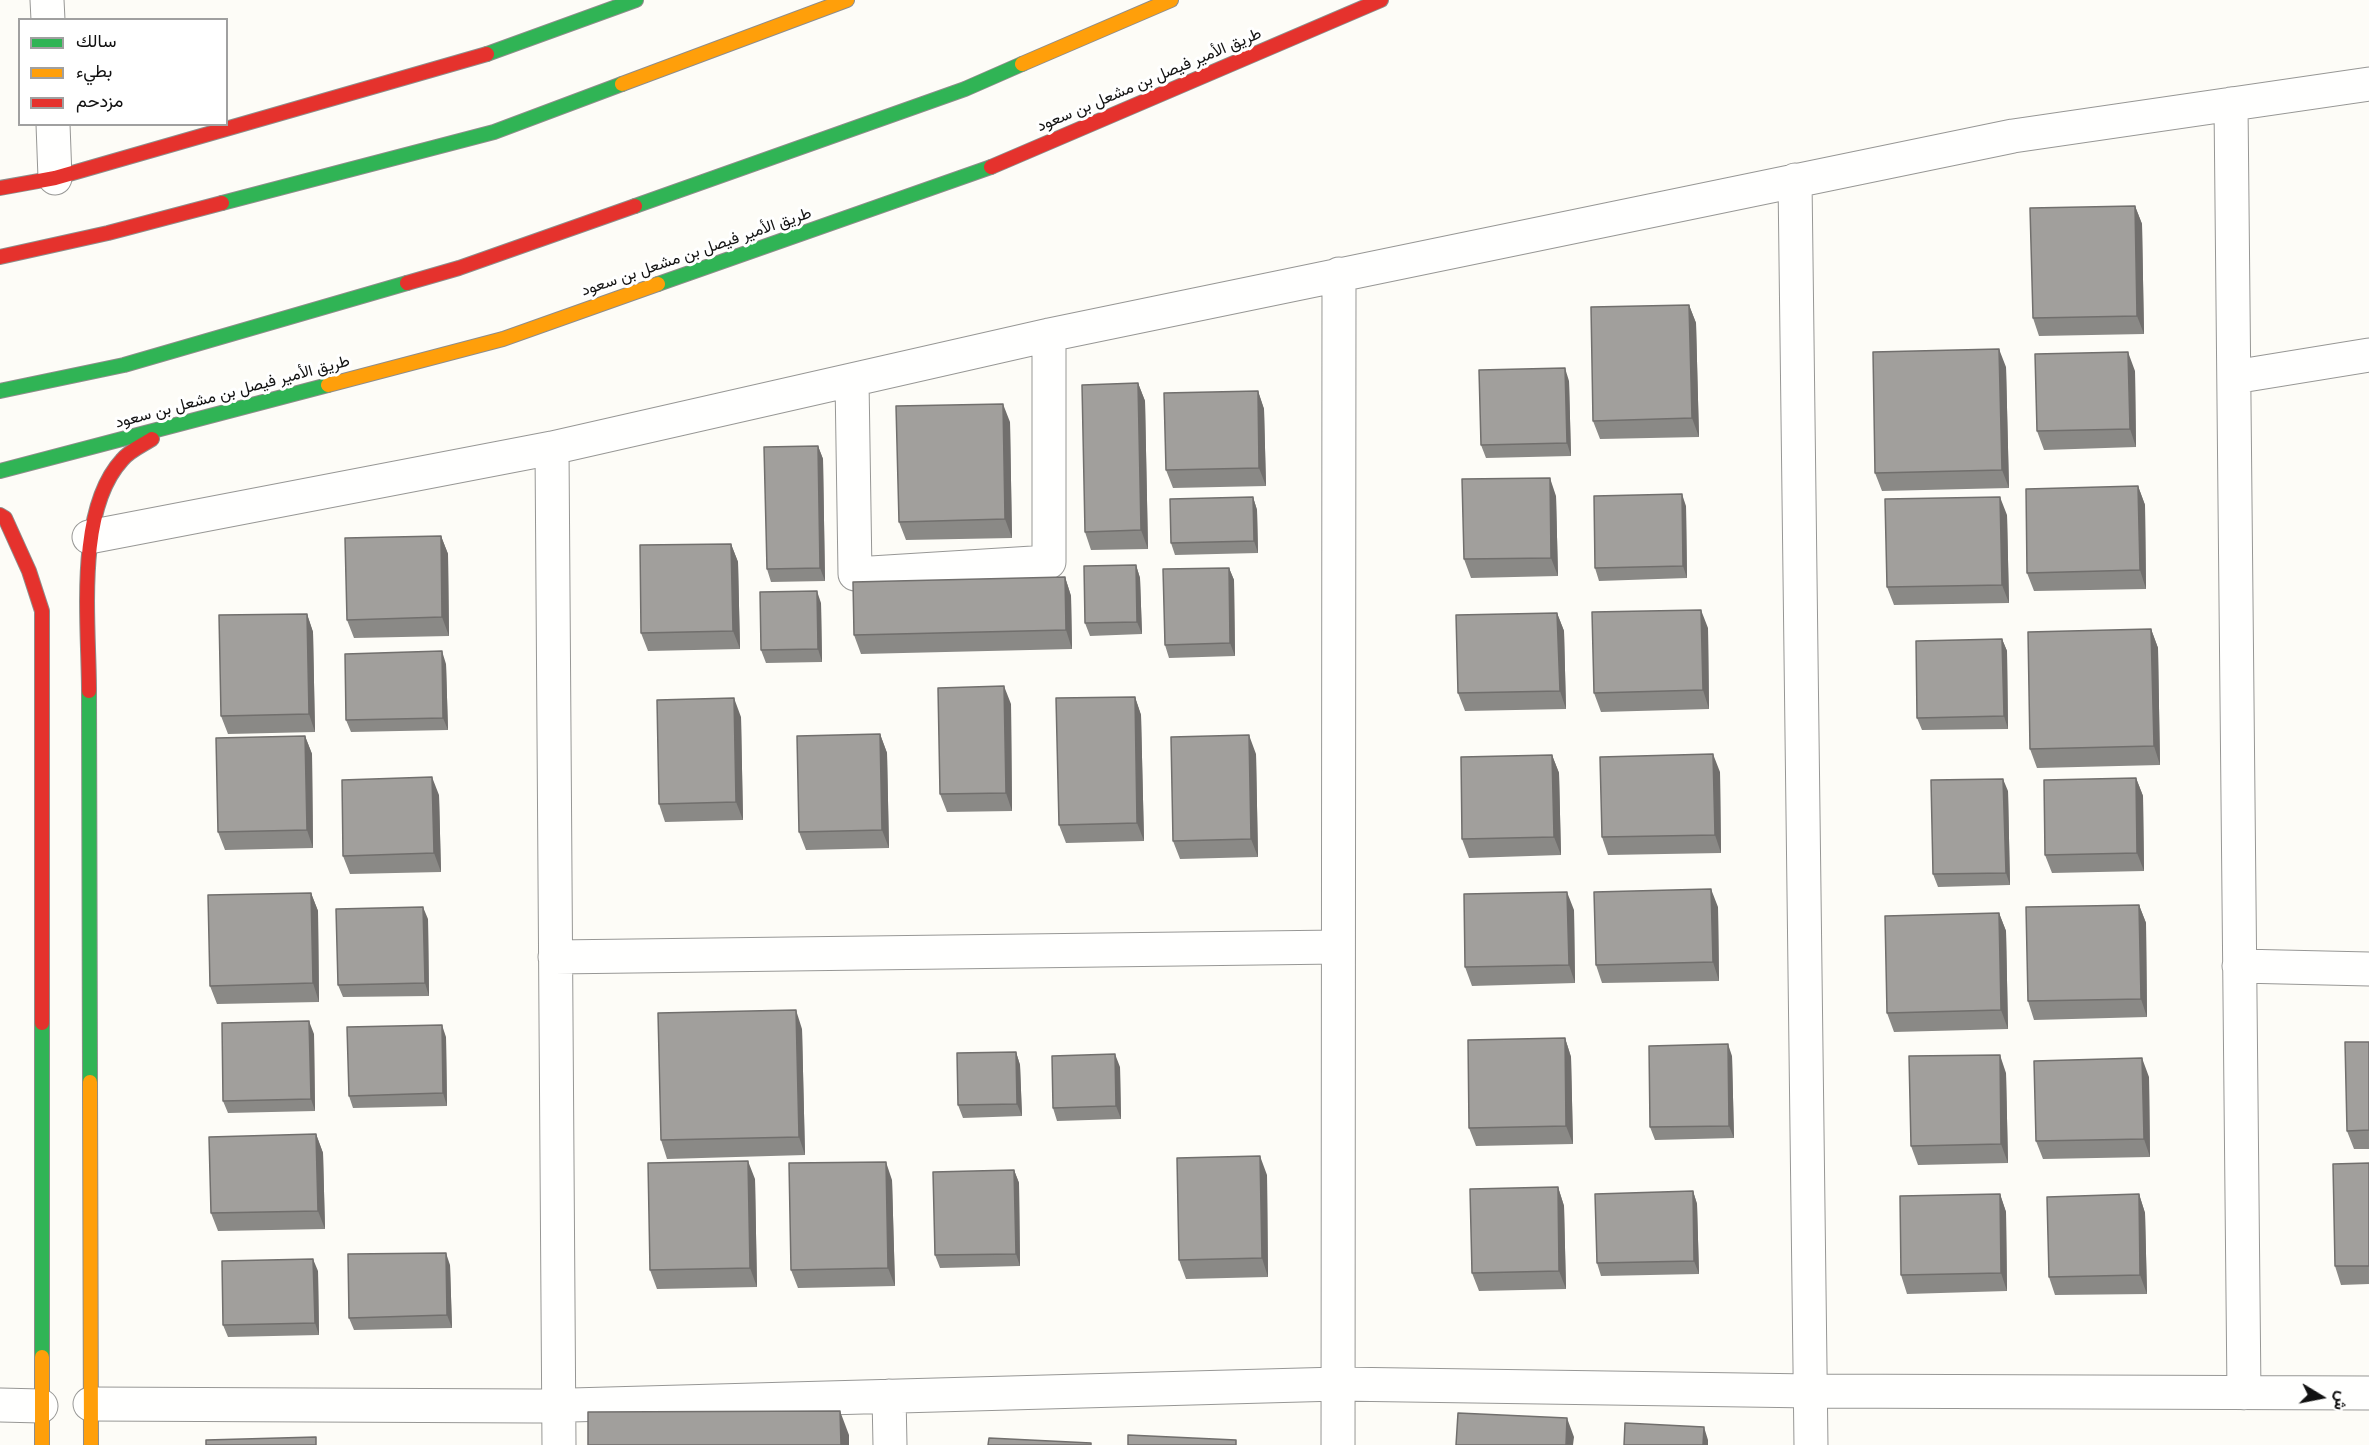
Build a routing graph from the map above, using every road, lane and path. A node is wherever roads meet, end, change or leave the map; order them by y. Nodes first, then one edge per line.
1 (47, 0) edge
2 (636, 0) edge
3 (847, 0) edge
4 (1171, 0) edge
5 (1381, 0) edge
6 (48, 18) edge
7 (2369, 84) edge
8 (2230, 104) junction
9 (53, 126) edge
10 (55, 178) junction
11 (1795, 180) junction
12 (0, 188) edge
13 (0, 256) edge
14 (1339, 274) junction
15 (1049, 335) junction
16 (2369, 355) edge
17 (2234, 377) junction
18 (852, 380) junction
19 (0, 391) edge
20 (170, 428) junction
21 (552, 448) junction
22 (0, 471) edge
23 (0, 515) edge
24 (89, 537) junction
25 (1338, 947) junction
26 (555, 957) junction
27 (2240, 966) junction
28 (2369, 969) edge
29 (1338, 1384) junction
30 (1812, 1391) junction
31 (2244, 1393) junction
32 (2369, 1393) edge
33 (889, 1396) junction
34 (90, 1404) junction
35 (0, 1405) edge
36 (41, 1406) junction
37 (558, 1406) junction
38 (42, 1445) edge
39 (91, 1445) edge
40 (559, 1445) edge
41 (890, 1445) edge
42 (1338, 1445) edge
43 (1811, 1445) edge

1 - 6 street
2 - 10 main road
3 - 13 main road
4 - 19 main road
5 - 20 main road, طريق الأمير فيصل بن مشعل بن سعود
7 - 8 street
8 - 11 street
8 - 17 street
9 - 10 street
10 - 12 main road
11 - 14 street
11 - 30 street
14 - 15 street
14 - 25 street
15 - 18 street
15 - 18 street
16 - 17 street
17 - 27 street
18 - 21 street
20 - 22 main road, طريق الأمير فيصل بن مشعل بن سعود
20 - 24 main road
21 - 24 street
21 - 26 street
23 - 36 main road
24 - 34 main road
25 - 26 street
25 - 29 street
26 - 37 street
27 - 28 street
27 - 31 street
29 - 30 street
29 - 33 street
29 - 42 street
30 - 31 street
30 - 43 street
31 - 32 street
33 - 37 street
33 - 41 street
34 - 37 street
34 - 39 main road
35 - 36 street
36 - 38 main road
37 - 40 street

